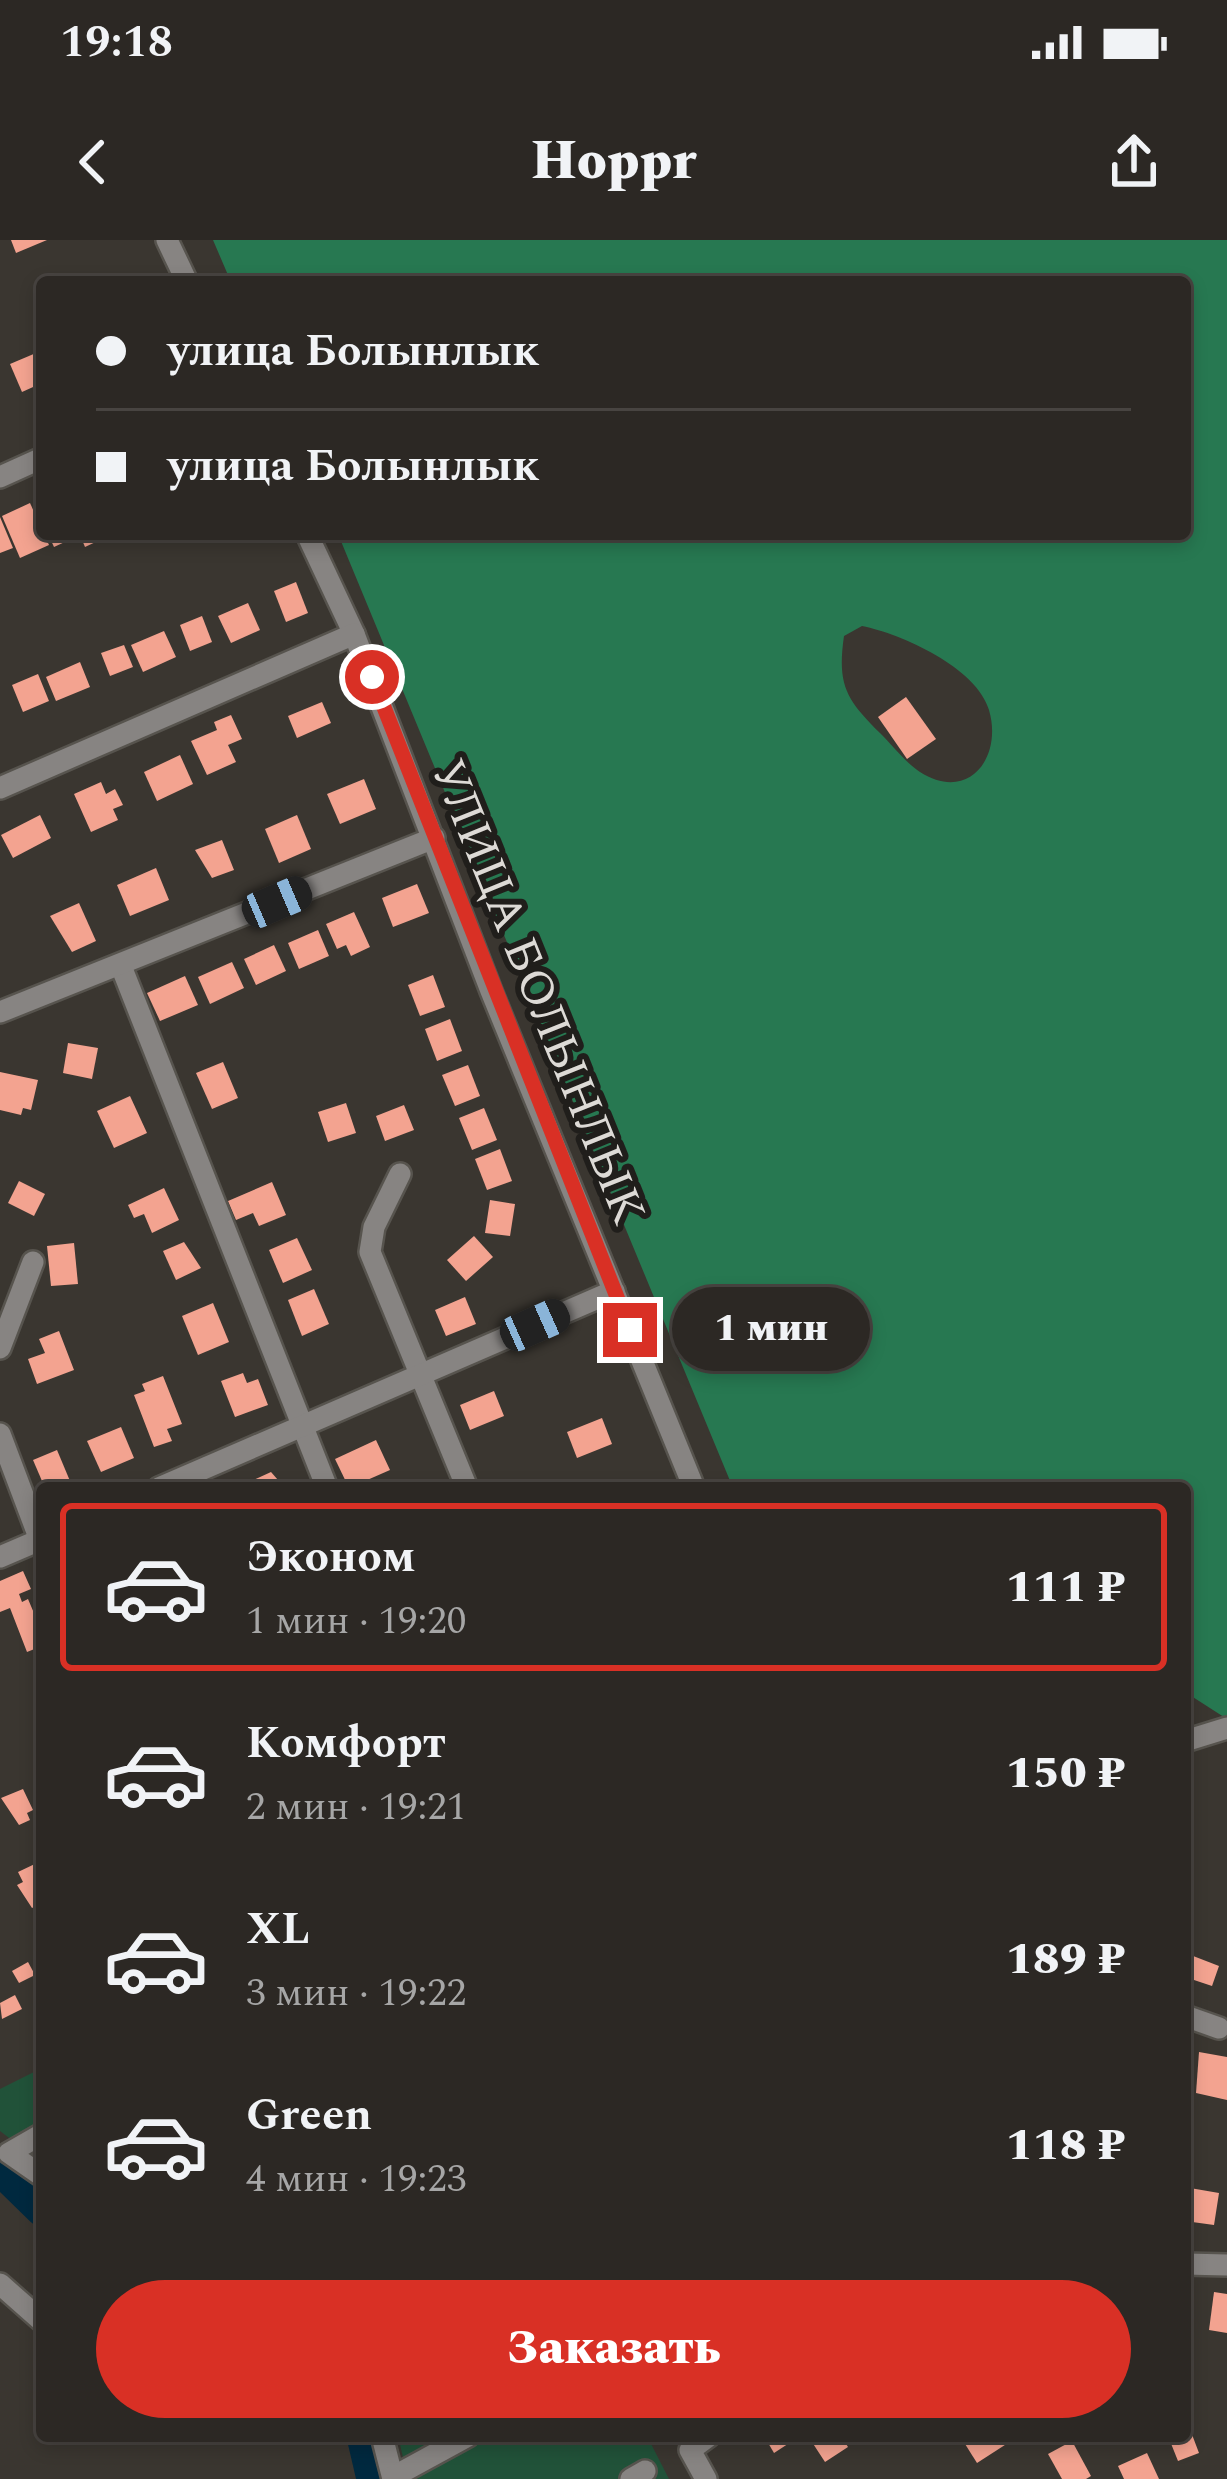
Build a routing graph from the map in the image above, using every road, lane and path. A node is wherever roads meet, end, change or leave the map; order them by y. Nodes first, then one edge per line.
1 (166, 240) edge
2 (184, 276) edge
3 (36, 461) edge
4 (0, 477) edge
5 (310, 540) edge
6 (354, 634) junction
7 (0, 788) edge
8 (434, 838) junction
9 (121, 966) junction
10 (0, 1012) edge
11 (400, 1174) dead end
12 (33, 1262) dead end
13 (614, 1291) junction
14 (0, 1348) edge
15 (417, 1376) junction
16 (302, 1426) junction
17 (0, 1435) edge
18 (173, 1482) edge
19 (325, 1482) edge
20 (464, 1482) edge
21 (692, 1482) edge
22 (36, 1526) edge
23 (36, 1541) edge
24 (0, 1557) edge
25 (1191, 2018) edge
26 (1220, 2028) dead end
27 (36, 2137) edge
28 (36, 2172) edge
29 (1191, 2264) edge
30 (1227, 2265) edge
31 (0, 2284) edge
32 (36, 2316) edge
33 (384, 2442) edge
34 (457, 2442) edge
35 (695, 2442) edge
36 (393, 2478) edge
37 (706, 2479) edge

1 - 2 street
3 - 4 street
5 - 6 street, УЛИЦА БОЛЫНЛЫК
6 - 7 street
6 - 8 street, УЛИЦА БОЛЫНЛЫК
8 - 9 street
8 - 13 street, УЛИЦА БОЛЫНЛЫК
9 - 10 street
9 - 16 street
11 - 15 street
12 - 14 street
13 - 15 street, УЛИЦА БОЛЫНЛЫК
13 - 21 street, УЛИЦА БОЛЫНЛЫК
15 - 16 street, УЛИЦА БОЛЫНЛЫК
15 - 20 street
16 - 18 street, УЛИЦА БОЛЫНЛЫК
16 - 19 street
17 - 22 street
23 - 24 street
25 - 26 street
27 - 28 street
29 - 30 street
31 - 32 street
33 - 36 street
34 - 36 street
35 - 37 street

